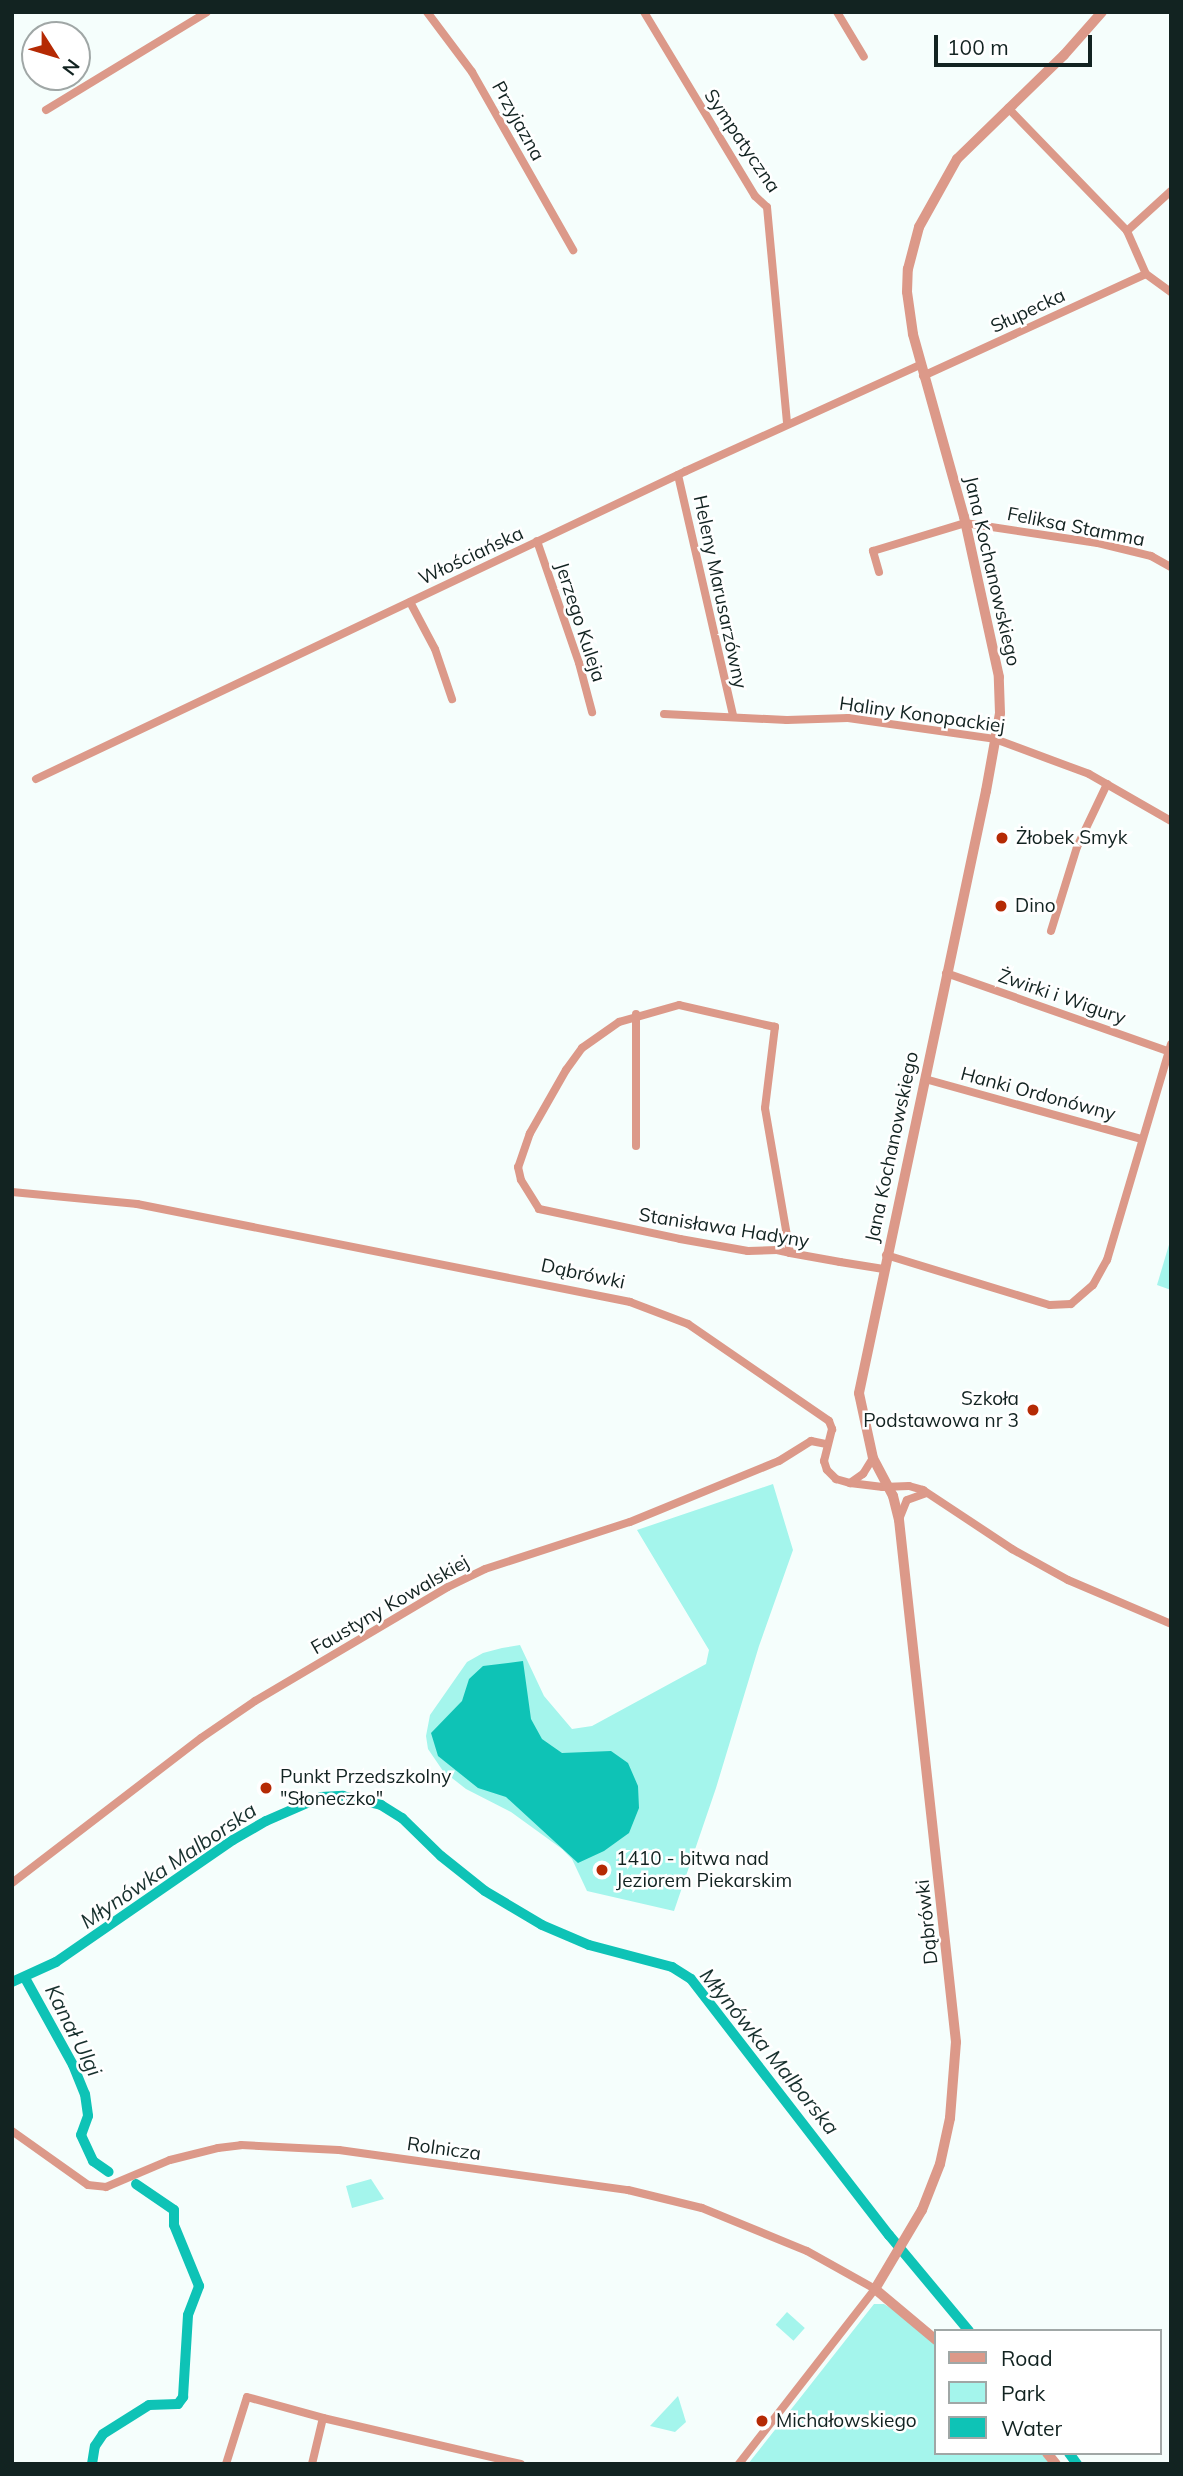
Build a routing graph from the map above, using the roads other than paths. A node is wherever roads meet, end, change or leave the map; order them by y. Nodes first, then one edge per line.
1 (207, 12) edge
2 (427, 12) edge
3 (644, 12) edge
4 (837, 12) edge
5 (1102, 12) edge
6 (864, 57) dead end
7 (1007, 108) junction
8 (46, 110) dead end
9 (1171, 191) edge
10 (1128, 231) junction
11 (573, 250) dead end
12 (1146, 274) junction
13 (1171, 292) edge
14 (922, 371) junction
15 (787, 424) junction
16 (678, 475) junction
17 (965, 523) junction
18 (537, 541) junction
19 (1171, 567) edge
20 (879, 572) dead end
21 (410, 602) junction
22 (452, 699) dead end
23 (592, 712) dead end
24 (664, 714) dead end
25 (733, 716) junction
26 (808, 718) joint
27 (995, 739) junction
28 (36, 779) dead end
29 (1107, 784) junction
30 (1171, 821) edge
31 (1051, 931) dead end
32 (946, 972) junction
33 (636, 1014) junction
34 (1169, 1047) edge
35 (925, 1079) junction
36 (1142, 1139) junction
37 (636, 1146) dead end
38 (12, 1192) edge
39 (790, 1253) junction
40 (886, 1255) junction
41 (883, 1269) junction
42 (827, 1444) junction
43 (873, 1458) junction
44 (850, 1483) junction
45 (888, 1486) junction
46 (928, 1492) junction
47 (899, 1520) junction
48 (1171, 1624) edge
49 (12, 1883) edge
50 (12, 2131) edge
51 (875, 2289) junction
52 (934, 2338) edge
53 (323, 2418) junction
54 (226, 2464) edge
55 (312, 2464) edge
56 (521, 2464) edge
57 (739, 2464) edge

1 - 8 street
2 - 11 street, Przyjazna
3 - 15 street, Sympatyczna
4 - 6 street
5 - 7 street, Jana Kochanowskiego
7 - 10 street
7 - 14 street, Jana Kochanowskiego
9 - 10 street
10 - 12 street
12 - 13 street
12 - 14 street, Słupecka
14 - 15 street, Włościańska
14 - 17 street, Jana Kochanowskiego
15 - 16 street, Włościańska
16 - 18 street, Włościańska
16 - 25 street, Heleny Marusarzówny
17 - 19 street, Feliksa Stamma
17 - 20 street, Feliksa Stamma
17 - 27 street, Jana Kochanowskiego
18 - 21 street, Włościańska
18 - 23 street, Jerzego Kuleja
21 - 22 street
21 - 28 street, Włościańska
24 - 25 street, Heleny Marusarzówny
25 - 26 street, Heleny Marusarzówny
26 - 27 street, Haliny Konopackiej
27 - 29 street, Haliny Konopackiej
27 - 32 street, Jana Kochanowskiego
29 - 30 street, Haliny Konopackiej
29 - 31 street
32 - 34 street, Żwirki i Wigury
32 - 35 street, Jana Kochanowskiego
33 - 37 street
33 - 39 street
33 - 39 street, Stanisława Hadyny
34 - 36 street
35 - 36 street, Hanki Ordonówny
35 - 40 street, Jana Kochanowskiego
36 - 40 street
38 - 42 street, Dąbrówki
39 - 41 street, Stanisława Hadyny
40 - 41 street, Jana Kochanowskiego
41 - 43 street, Jana Kochanowskiego
42 - 44 street
42 - 49 street, Faustyny Kowalskiej
43 - 44 street
43 - 45 street, Dąbrówki
44 - 45 street
45 - 46 street
45 - 47 street, Dąbrówki
46 - 47 street
46 - 48 street
47 - 51 street, Dąbrówki
50 - 51 street, Rolnicza
51 - 52 street
51 - 57 street
53 - 54 street
53 - 55 street
53 - 56 street

